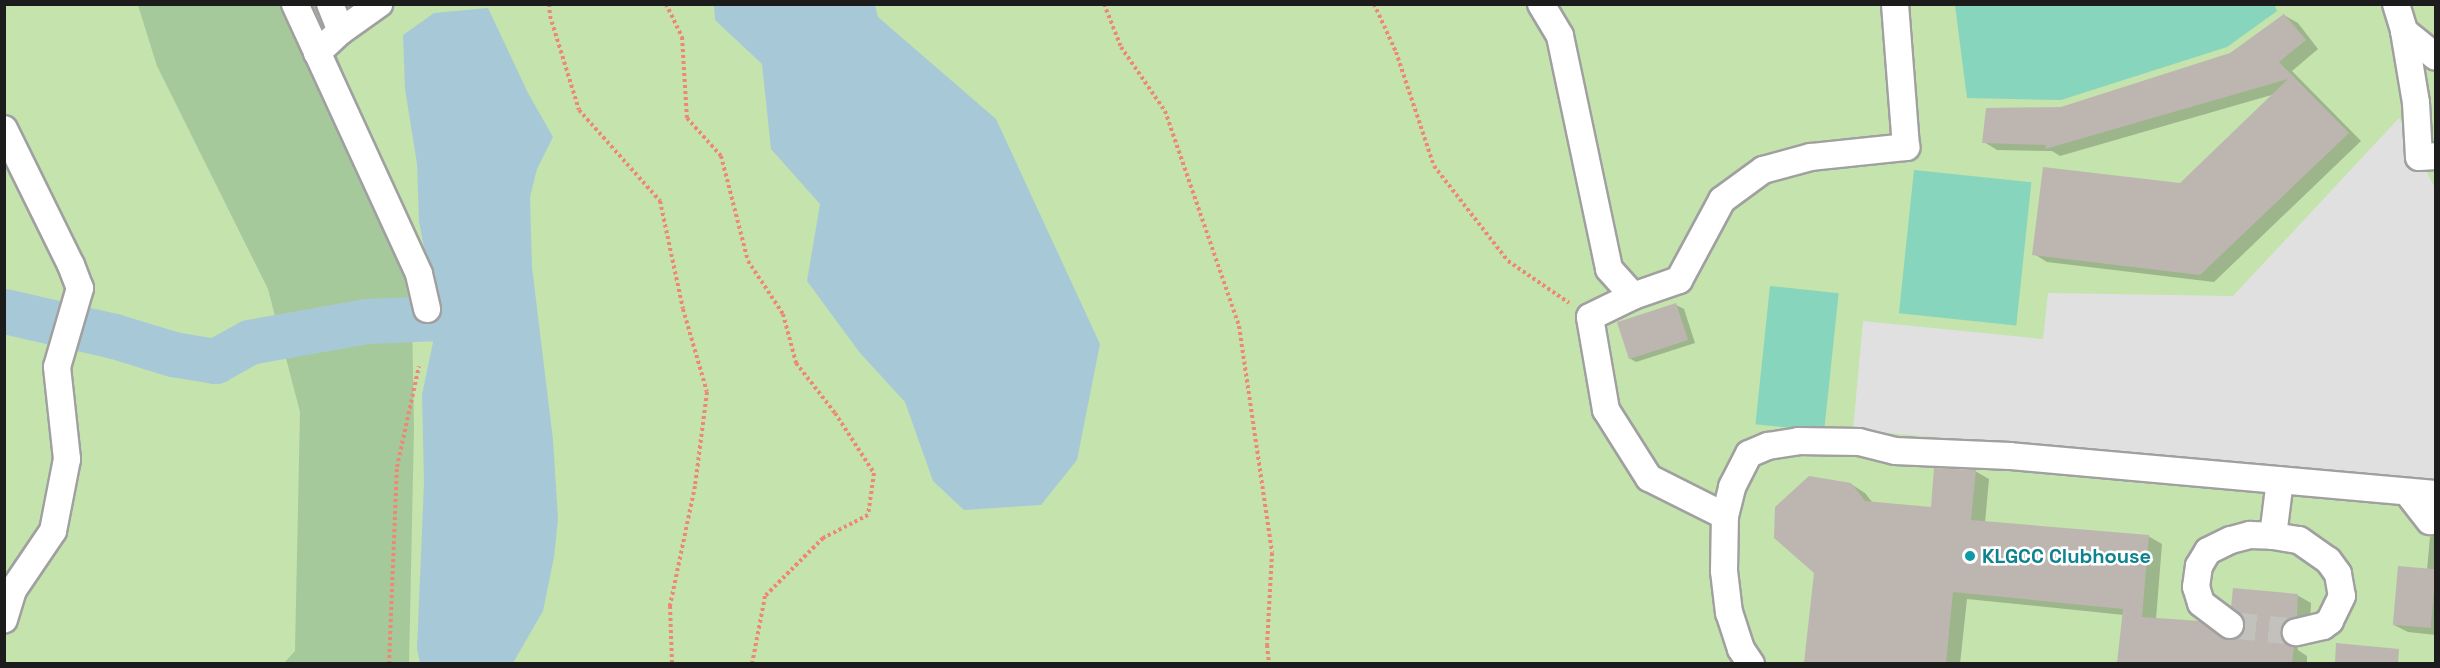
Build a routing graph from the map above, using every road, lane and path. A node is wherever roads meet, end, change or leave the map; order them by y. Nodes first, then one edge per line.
1 (295, 4) edge
2 (330, 4) edge
3 (379, 4) edge
4 (549, 4) edge
5 (666, 4) edge
6 (1104, 4) edge
7 (1374, 4) edge
8 (1540, 4) edge
9 (1895, 4) edge
10 (2396, 4) edge
11 (341, 31) junction
12 (2404, 31) junction
13 (317, 53) junction
14 (2436, 57) edge
15 (4, 129) edge
16 (2428, 157) edge
17 (1633, 296) junction
18 (427, 309) dead end
19 (1590, 317) junction
20 (419, 366) dead end
21 (2280, 480) junction
22 (2407, 492) junction
23 (2436, 494) edge
24 (1725, 516) junction
25 (2430, 521) dead end
26 (2273, 536) junction
27 (4, 620) edge
28 (2230, 625) tunnel mouth
29 (2296, 632) tunnel mouth
30 (389, 663) edge
31 (672, 663) edge
32 (752, 663) edge
33 (1269, 663) edge
34 (1751, 663) edge

1 - 13 lane
2 - 11 lane
3 - 11 lane
4 - 31 path
5 - 32 path
6 - 33 path
7 - 19 path
8 - 17 lane
9 - 17 lane
10 - 12 lane
11 - 13 lane
12 - 14 lane
12 - 16 lane
13 - 18 lane
15 - 27 lane
17 - 19 lane
19 - 24 lane
20 - 30 path
21 - 22 lane
21 - 24 lane
21 - 26 lane
22 - 23 lane
22 - 25 lane
24 - 34 lane
26 - 28 lane
26 - 29 lane

